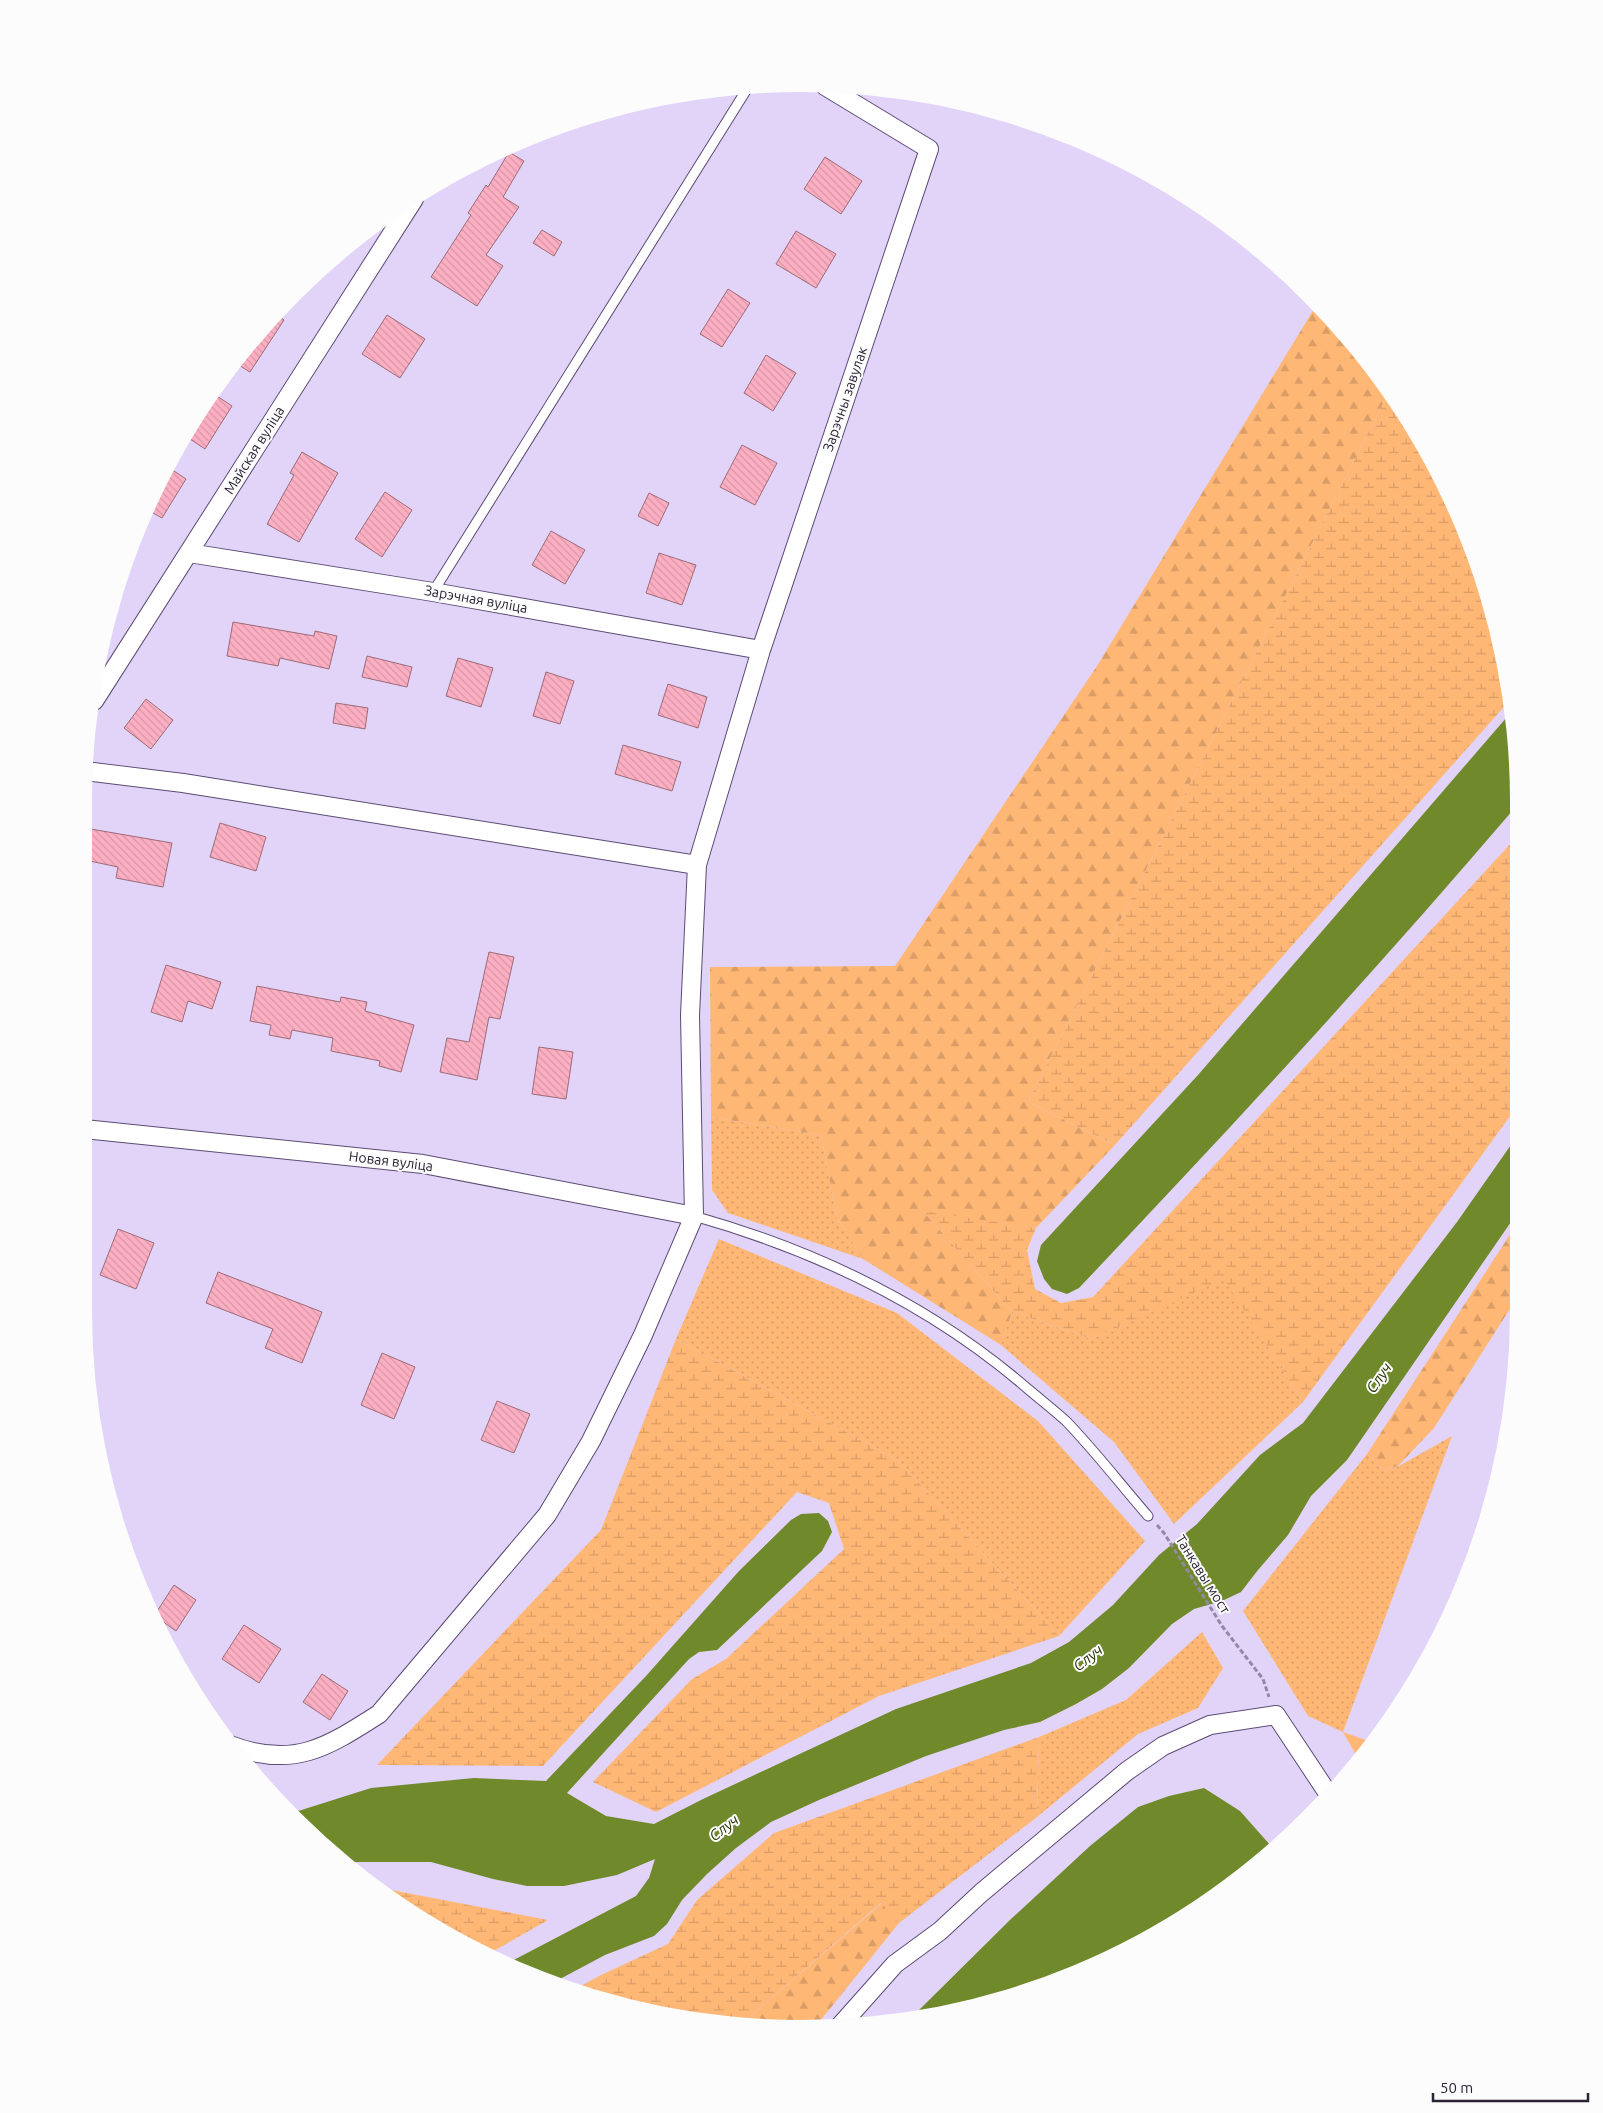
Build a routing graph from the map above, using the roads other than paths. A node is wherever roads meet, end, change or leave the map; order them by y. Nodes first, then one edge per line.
1 (837, 94) edge
2 (743, 95) edge
3 (404, 215) edge
4 (189, 553) junction
5 (433, 592) junction
6 (761, 650) junction
7 (102, 688) edge
8 (93, 772) edge
9 (697, 865) junction
10 (92, 1130) edge
11 (694, 1216) junction
12 (1148, 1516) dead end
13 (245, 1750) edge
14 (1325, 1790) edge
15 (846, 2019) edge

1 - 6 street, Зарэчны завулак
2 - 5 lane
3 - 4 street, Майская вуліца
4 - 5 street, Зарэчная вуліца
4 - 7 street, Майская вуліца
5 - 6 street, Зарэчная вуліца
6 - 9 street, Зарэчны завулак
8 - 9 street
9 - 11 street, Зарэчны завулак
10 - 11 street, Новая вуліца
11 - 12 lane
11 - 13 street
14 - 15 street

